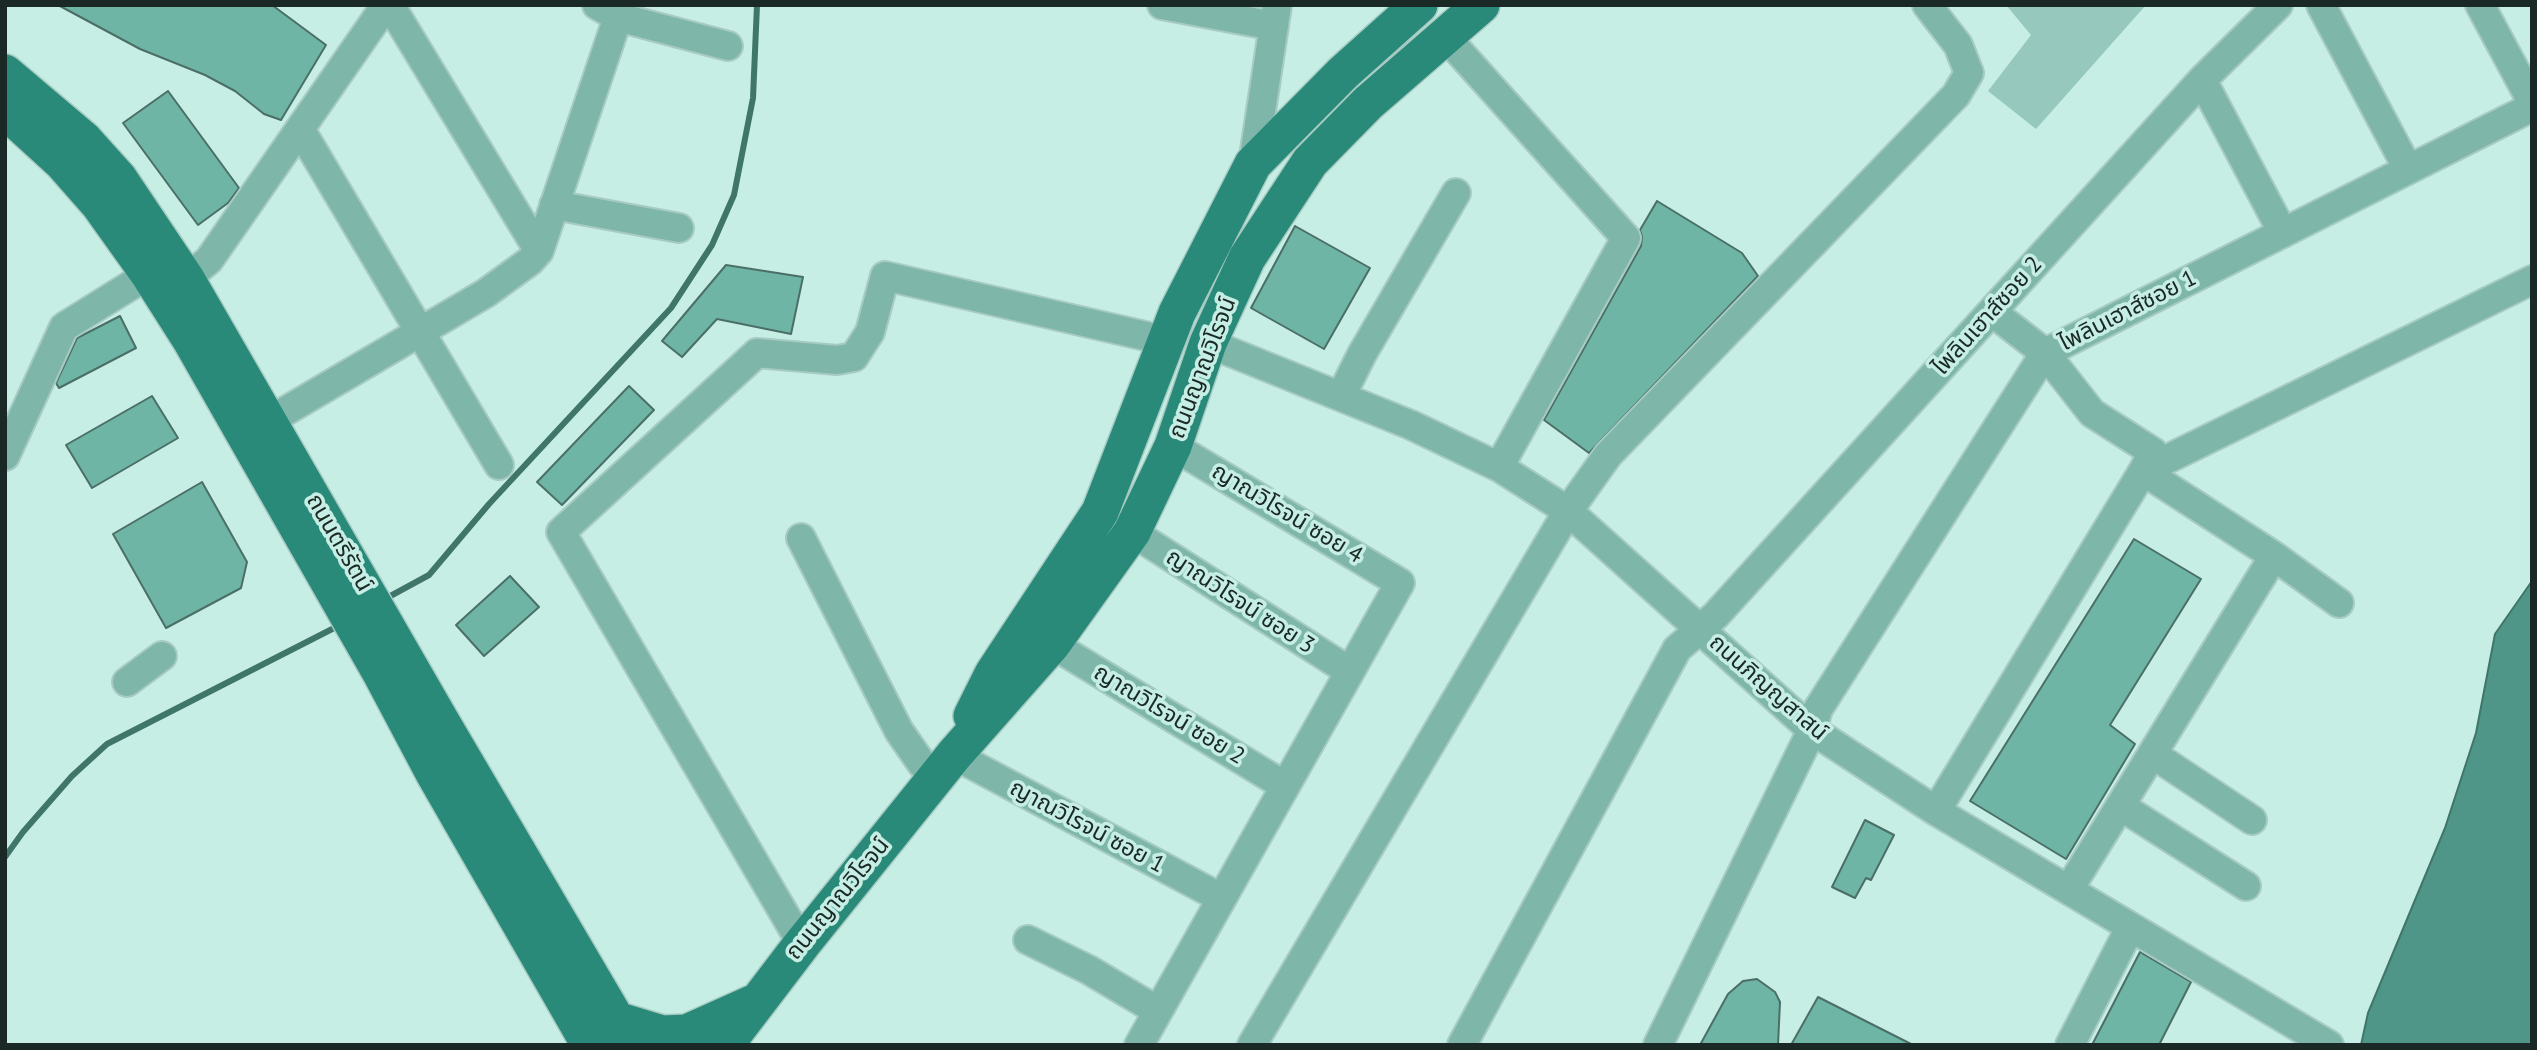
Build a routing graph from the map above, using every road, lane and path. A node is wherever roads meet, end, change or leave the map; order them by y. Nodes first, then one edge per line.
1 (388, 5) edge
2 (1163, 5) edge
3 (1419, 5) edge
4 (1481, 5) edge
5 (1927, 5) edge
6 (2278, 5) edge
7 (2321, 5) edge
8 (2480, 5) edge
9 (608, 11) edge
10 (1275, 16) edge
11 (1445, 36) junction
12 (728, 46) dead end
13 (5, 73) edge
14 (2202, 79) junction
15 (2532, 104) edge
16 (5, 110) edge
17 (300, 129) junction
18 (1253, 164) junction
19 (2408, 169) junction
20 (1456, 193) dead end
21 (554, 205) junction
22 (679, 228) dead end
23 (2283, 233) junction
24 (539, 251) junction
25 (149, 274) junction
26 (186, 279) junction
27 (2532, 280) edge
28 (1992, 312) junction
29 (418, 331) junction
30 (1167, 341) junction
31 (1208, 343) junction
32 (2045, 353) junction
33 (1341, 396) junction
34 (268, 422) junction
35 (8, 443) edge
36 (1173, 446) junction
37 (499, 465) dead end
38 (1499, 467) junction
39 (2143, 471) junction
40 (1568, 511) junction
41 (1132, 532) junction
42 (801, 538) dead end
43 (2274, 556) junction
44 (343, 579) junction
45 (2339, 603) dead end
46 (1700, 629) junction
47 (1052, 644) junction
48 (162, 656) dead end
49 (393, 665) junction
50 (1349, 671) junction
51 (127, 682) dead end
52 (1811, 730) junction
53 (2154, 755) junction
54 (945, 766) junction
55 (1285, 786) junction
56 (2122, 807) junction
57 (1937, 811) junction
58 (2252, 820) dead end
59 (2246, 886) dead end
60 (2069, 890) junction
61 (1221, 898) junction
62 (2130, 928) junction
63 (1028, 940) dead end
64 (802, 944) junction
65 (759, 1000) junction
66 (1158, 1011) junction
67 (624, 1032) edge
68 (2297, 1036) edge
69 (2326, 1043) edge
70 (590, 1045) edge
71 (725, 1045) edge
72 (1139, 1045) edge
73 (1252, 1045) edge
74 (1462, 1045) edge
75 (1658, 1045) edge
76 (2070, 1045) edge

1 - 17 street
1 - 24 street
2 - 10 street
3 - 18 main road, ถนนญาณวิโรจน์
4 - 11 main road, ถนนญาณวิโรจน์
5 - 40 street
6 - 14 street, ไพลินเฮาส์ซอย 2
7 - 19 street
8 - 15 street
9 - 12 street
9 - 21 street
10 - 18 street
11 - 31 main road, ถนนญาณวิโรจน์
11 - 38 street
13 - 26 main road, ถนนตรีรัตน์
14 - 23 street
14 - 28 street, ไพลินเฮาส์ซอย 2
15 - 19 street, ไพลินเฮาส์ซอย 1
16 - 25 main road, ถนนตรีรัตน์
17 - 26 street
17 - 29 street
18 - 30 main road, ถนนญาณวิโรจน์
19 - 23 street, ไพลินเฮาส์ซอย 1
20 - 33 street
21 - 22 street
21 - 24 street
23 - 32 street, ไพลินเฮาส์ซอย 1
24 - 29 street
25 - 35 street
25 - 44 main road, ถนนตรีรัตน์
26 - 34 main road, ถนนตรีรัตน์
27 - 39 street
28 - 32 street
28 - 46 street, ไพลินเฮาส์ซอย 2
29 - 34 street
29 - 37 street
30 - 31 main road
30 - 54 main road, ถนนญาณวิโรจน์
30 - 64 street
31 - 33 street, ถนนภิญญสาสน์
31 - 36 main road, ถนนญาณวิโรจน์
32 - 39 street
32 - 52 street, ไพลินเฮาส์ซอย 1
33 - 38 street, ถนนภิญญสาสน์
34 - 44 main road, ถนนตรีรัตน์
36 - 41 main road, ถนนญาณวิโรจน์
36 - 50 street, ญาณวิโรจน์ ซอย 4
38 - 40 street, ถนนภิญญสาสน์
39 - 43 street
39 - 57 street
40 - 46 street, ถนนภิญญสาสน์
40 - 73 street
41 - 47 main road, ถนนญาณวิโรจน์
41 - 50 street, ญาณวิโรจน์ ซอย 3
42 - 54 street
43 - 45 street
43 - 53 street
44 - 49 main road, ถนนตรีรัตน์
46 - 52 street, ถนนภิญญสาสน์
46 - 74 street, ไพลินเฮาส์ซอย 2
47 - 54 main road, ถนนญาณวิโรจน์
47 - 55 street, ญาณวิโรจน์ ซอย 2
48 - 51 street
49 - 67 main road, ถนนตรีรัตน์
49 - 70 main road, ถนนตรีรัตน์
50 - 55 street
52 - 57 street, ถนนภิญญสาสน์
52 - 75 street, ไพลินเฮาส์ซอย 1
53 - 56 street
53 - 58 street
54 - 61 street, ญาณวิโรจน์ ซอย 1
54 - 64 main road, ถนนญาณวิโรจน์
55 - 61 street
56 - 59 street
56 - 60 street
57 - 60 street, ถนนภิญญสาสน์
60 - 62 street, ถนนภิญญสาสน์
61 - 66 street
62 - 68 street, ถนนภิญญสาสน์
62 - 76 street
63 - 66 street
64 - 65 main road, ถนนญาณวิโรจน์
65 - 67 main road
65 - 71 main road, ถนนญาณวิโรจน์
66 - 72 street
68 - 69 street, ถนนภิญญสาสน์

